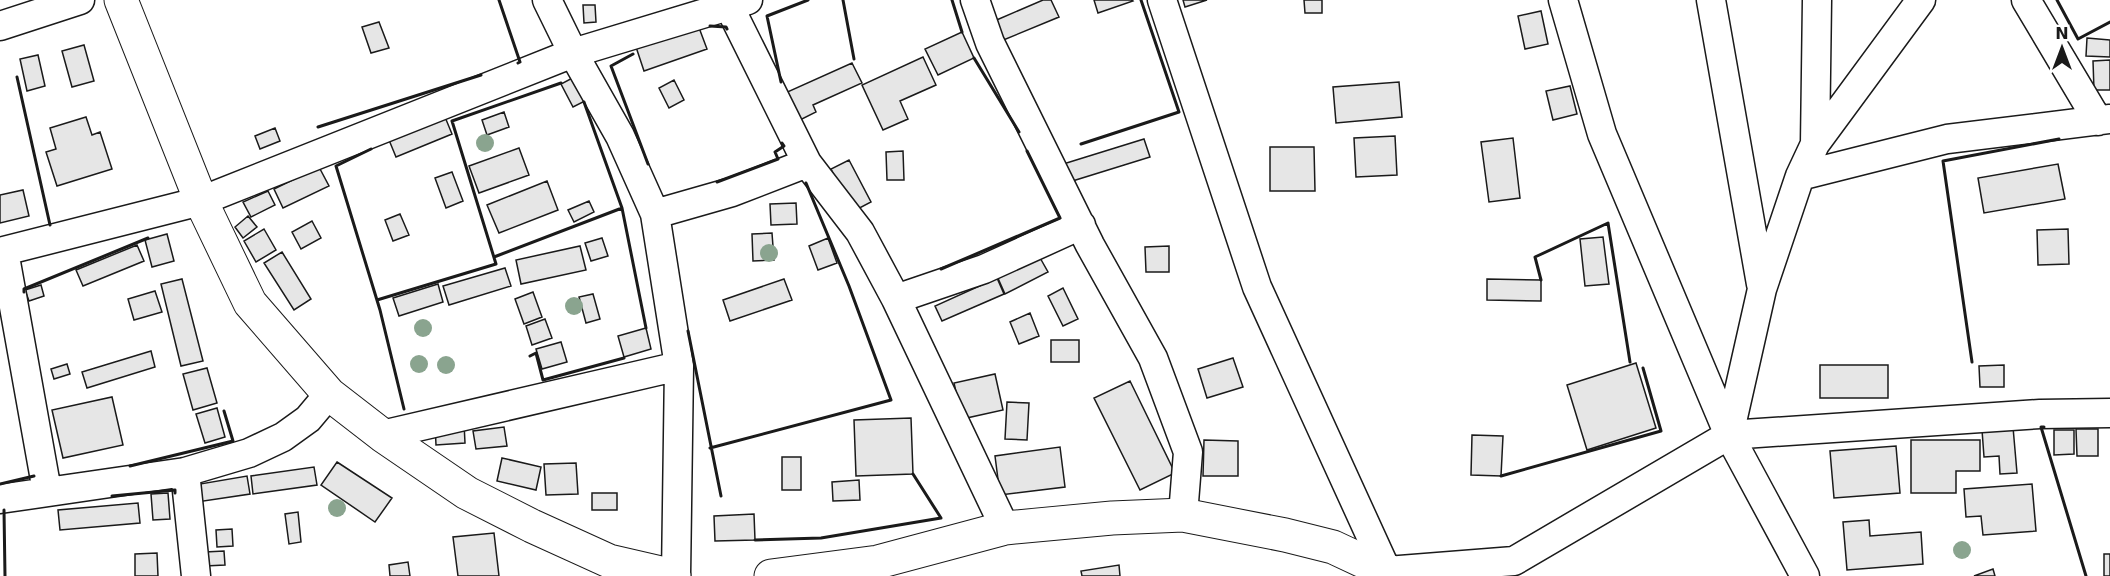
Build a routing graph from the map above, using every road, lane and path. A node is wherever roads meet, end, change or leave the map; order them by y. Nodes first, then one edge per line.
1 (80, 0) edge
2 (121, 0) edge
3 (547, 0) edge
4 (975, 0) edge
5 (1162, 0) edge
6 (1563, 0) edge
7 (1711, 0) edge
8 (1817, 0) edge
9 (1921, 0) edge
10 (2026, 0) edge
11 (734, 2) edge
12 (0, 26) edge
13 (573, 53) junction
14 (2104, 120) edge
15 (1815, 144) junction
16 (807, 163) junction
17 (1800, 176) junction
18 (201, 201) junction
19 (655, 214) junction
20 (1081, 225) junction
21 (2, 252) edge
22 (1762, 289) junction
23 (896, 299) junction
24 (680, 366) junction
25 (328, 394) junction
26 (2110, 413) edge
27 (382, 435) junction
28 (1728, 435) junction
29 (185, 472) junction
30 (47, 491) junction
31 (0, 499) edge
32 (1183, 515) junction
33 (1005, 528) junction
34 (604, 569) edge
35 (880, 569) edge
36 (1389, 575) edge
37 (196, 576) edge
38 (675, 576) edge
39 (771, 576) edge
40 (1805, 576) edge

1 - 12 street
2 - 18 main road
3 - 13 street
4 - 20 street
5 - 36 street
6 - 28 street
7 - 22 street
8 - 15 street
9 - 15 street
10 - 14 street
11 - 13 street
11 - 16 street
13 - 18 street
13 - 19 street
14 - 17 street
15 - 17 street
16 - 19 street
16 - 23 street
17 - 22 street
18 - 21 street
18 - 25 main road
19 - 24 street
20 - 23 street
20 - 32 street
21 - 30 street
22 - 28 street
23 - 33 street
24 - 27 street
24 - 38 street
25 - 27 main road
25 - 29 street
26 - 28 street
27 - 34 main road
28 - 36 street
28 - 40 street
29 - 30 street
29 - 37 street
30 - 31 street
32 - 33 main road
32 - 36 main road
33 - 35 main road
34 - 38 main road
35 - 39 main road

